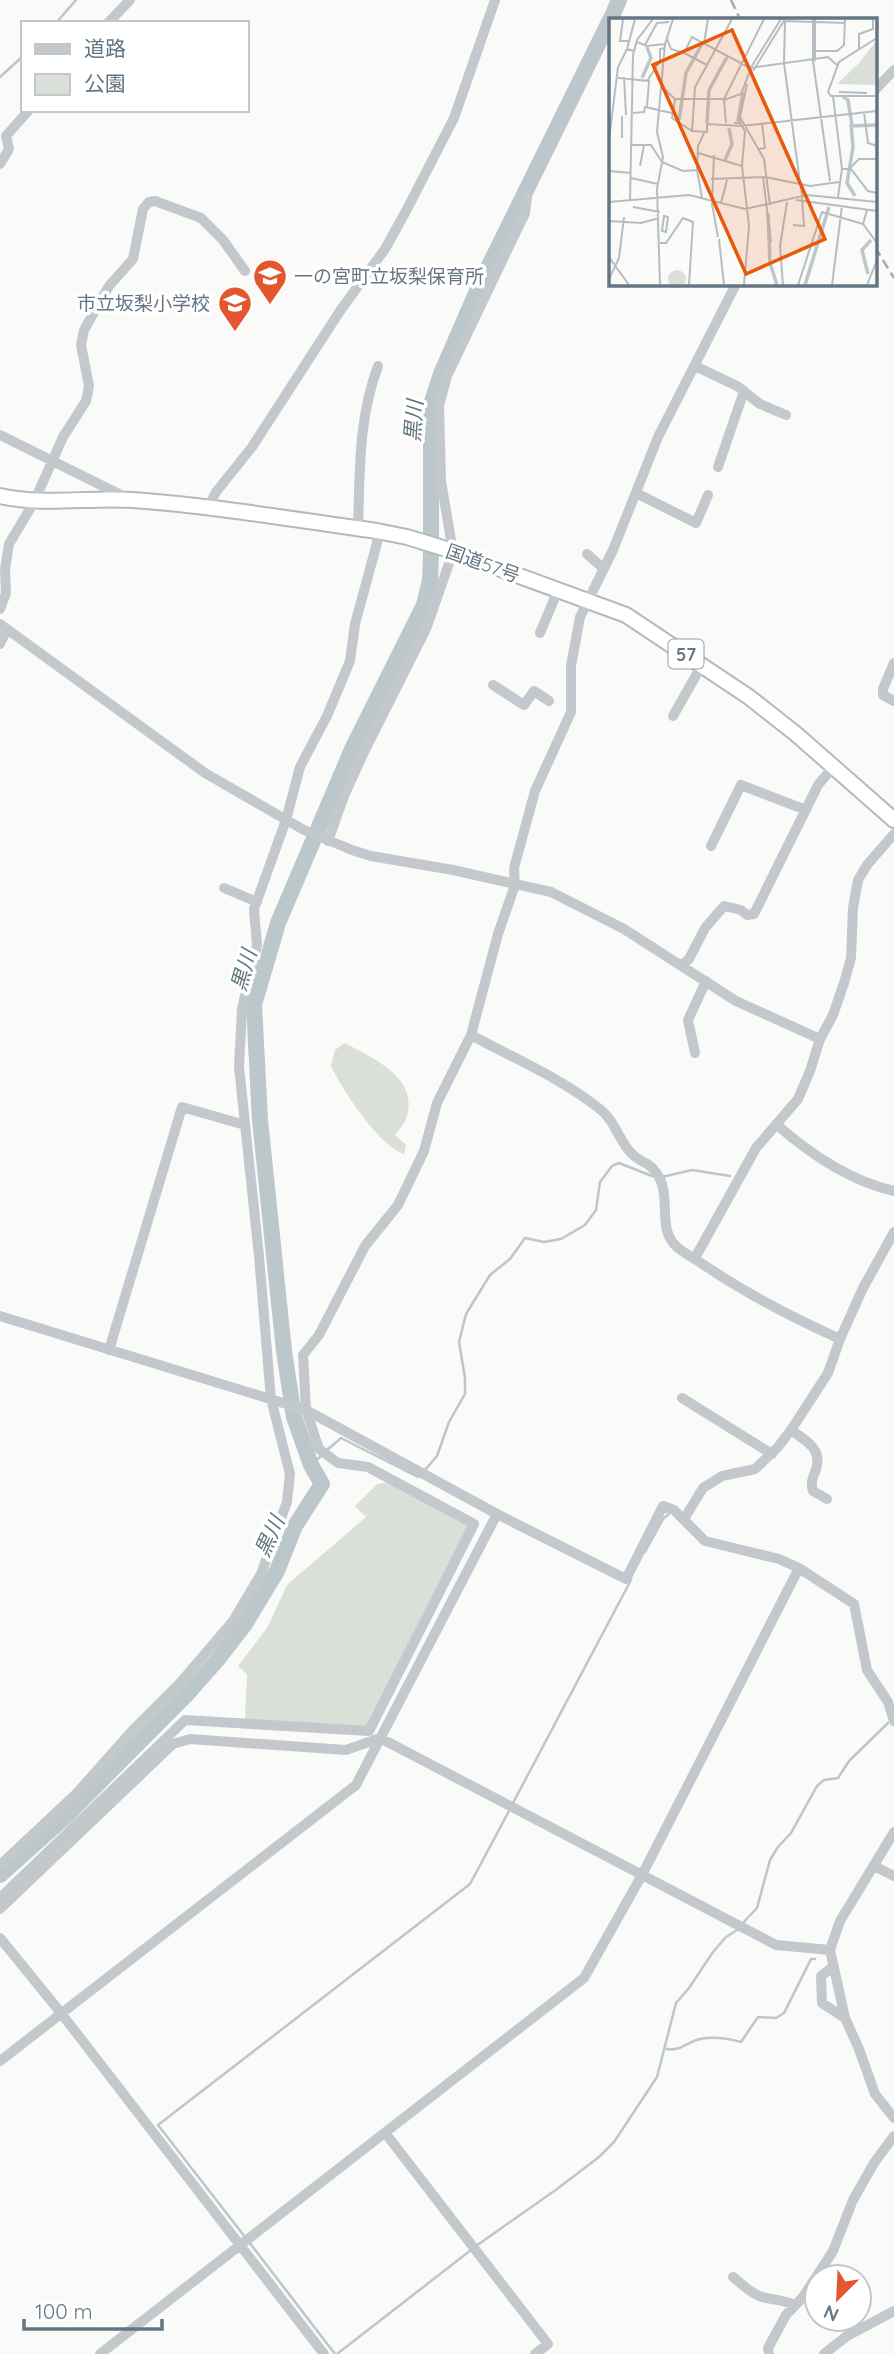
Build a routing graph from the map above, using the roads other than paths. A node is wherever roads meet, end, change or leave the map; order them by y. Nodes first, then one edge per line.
1 (130, 0) edge
2 (495, 0) edge
3 (110, 21) edge
4 (894, 70) edge
5 (876, 89) edge
6 (27, 112) edge
7 (0, 164) edge
8 (527, 198) dead end
9 (245, 271) dead end
10 (736, 285) edge
11 (378, 366) dead end
12 (695, 366) junction
13 (744, 391) junction
14 (786, 415) dead end
15 (0, 435) edge
16 (53, 461) junction
17 (718, 467) dead end
18 (636, 493) junction
19 (708, 495) dead end
20 (0, 496) edge
21 (132, 500) junction
22 (34, 502) junction
23 (208, 508) junction
24 (358, 529) junction
25 (377, 531) junction
26 (448, 550) junction
27 (587, 554) dead end
28 (604, 569) junction
29 (558, 590) junction
30 (589, 601) junction
31 (0, 609) edge
32 (3, 626) edge
33 (540, 633) dead end
34 (0, 644) edge
35 (894, 663) edge
36 (702, 665) junction
37 (493, 685) dead end
38 (549, 701) dead end
39 (894, 701) edge
40 (673, 716) dead end
41 (834, 766) junction
42 (806, 810) junction
43 (286, 820) junction
44 (894, 820) edge
45 (894, 834) edge
46 (328, 841) junction
47 (711, 846) dead end
48 (516, 885) junction
49 (227, 893) dead end
50 (257, 902) junction
51 (682, 965) junction
52 (706, 981) junction
53 (471, 1035) junction
54 (820, 1038) junction
55 (695, 1053) dead end
56 (776, 1124) junction
57 (245, 1125) junction
58 (894, 1191) edge
59 (894, 1232) edge
60 (695, 1258) junction
61 (0, 1316) edge
62 (840, 1339) junction
63 (109, 1350) junction
64 (682, 1398) dead end
65 (271, 1399) junction
66 (306, 1410) junction
67 (791, 1430) junction
68 (772, 1454) junction
69 (827, 1499) dead end
70 (498, 1514) junction
71 (684, 1519) junction
72 (799, 1568) junction
73 (894, 1721) edge
74 (380, 1738) junction
75 (894, 1832) edge
76 (0, 1865) edge
77 (874, 1866) junction
78 (642, 1875) junction
79 (894, 1876) edge
80 (0, 1898) edge
81 (0, 1909) edge
82 (0, 1938) edge
83 (830, 1950) junction
84 (834, 1966) junction
85 (61, 2013) junction
86 (845, 2018) junction
87 (0, 2061) edge
88 (894, 2118) edge
89 (386, 2134) junction
90 (894, 2136) edge
91 (241, 2245) junction
92 (733, 2277) dead end
93 (795, 2305) junction
94 (894, 2311) edge
95 (548, 2344) junction
96 (100, 2354) edge
97 (324, 2354) edge
98 (535, 2354) edge
99 (556, 2354) edge
100 (769, 2354) edge
101 (824, 2354) edge

1 - 3 street
2 - 23 street
4 - 5 street
6 - 7 street
8 - 26 street
9 - 16 street
10 - 12 street
11 - 24 street
12 - 13 street
12 - 18 street
13 - 14 street
13 - 17 street
15 - 16 street
16 - 21 street
16 - 22 street
18 - 19 street
18 - 28 street
20 - 22 highway, 国道57号 / 57
21 - 22 highway, 国道57号 / 57
21 - 23 highway, 国道57号 / 57
22 - 31 street
23 - 24 highway, 国道57号 / 57
24 - 25 highway, 国道57号 / 57
25 - 26 highway, 国道57号 / 57
25 - 43 street
26 - 29 highway, 国道57号 / 57
26 - 46 street
27 - 28 street
28 - 30 street
29 - 30 highway, 国道57号 / 57
29 - 33 street
30 - 36 highway, 国道57号 / 57
30 - 48 street
32 - 34 street
32 - 43 street
35 - 39 street
36 - 40 street
36 - 41 highway, 国道57号 / 57
37 - 38 street
41 - 42 street
41 - 44 highway, 国道57号 / 57
42 - 47 street
42 - 51 street
43 - 46 street
43 - 50 street
45 - 54 street
46 - 48 street
48 - 51 street
48 - 53 street
49 - 50 street
50 - 57 street
51 - 52 street
52 - 54 street
52 - 55 street
53 - 60 street
53 - 66 street
54 - 56 street
56 - 58 street
56 - 60 street
57 - 63 street
57 - 65 street
59 - 62 street
60 - 62 street
61 - 63 street
62 - 67 street
63 - 65 street
64 - 68 street
65 - 66 street
65 - 76 street
66 - 70 street
66 - 80 street
67 - 68 street
67 - 69 street
68 - 71 street
70 - 71 street
70 - 74 street
71 - 72 street
72 - 73 street
72 - 78 street
74 - 78 street
74 - 81 street
74 - 85 street
75 - 77 street
77 - 79 street
77 - 83 street
78 - 83 street
78 - 89 street
82 - 85 street
83 - 84 street
84 - 86 street
84 - 86 street
85 - 87 street
85 - 91 street
86 - 88 street
89 - 91 street
89 - 95 street
90 - 93 street
91 - 96 street
91 - 97 street
92 - 93 street
93 - 100 street
94 - 101 street
95 - 98 street
95 - 99 street

